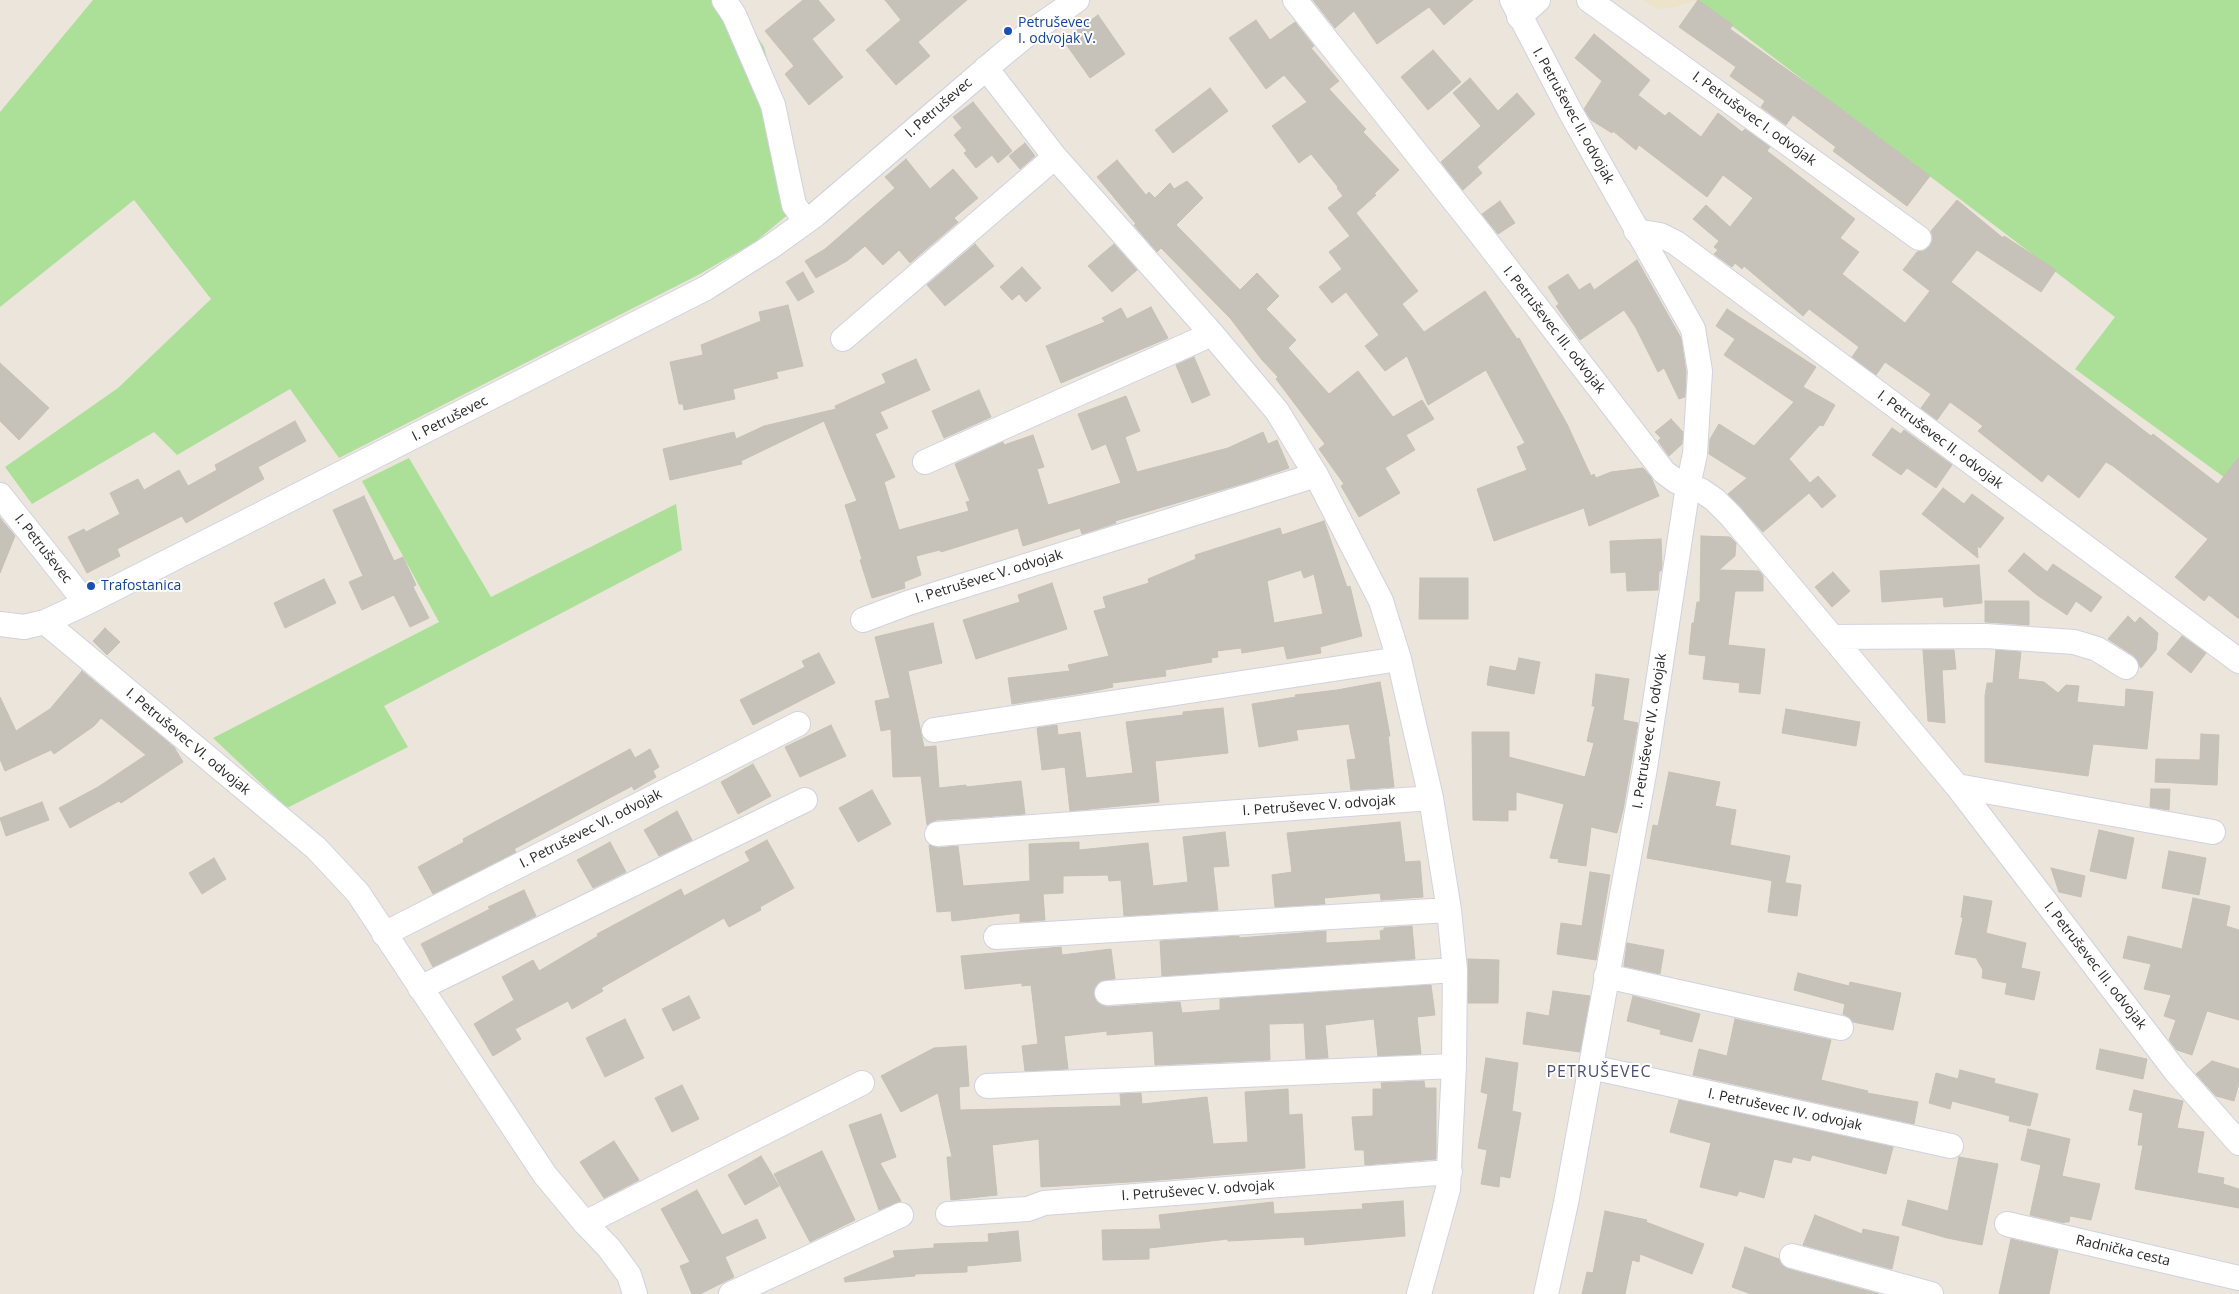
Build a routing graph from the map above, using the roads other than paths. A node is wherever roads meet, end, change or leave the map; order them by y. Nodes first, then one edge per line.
1 (724, 0) edge
2 (1077, 0) edge
3 (1295, 0) edge
4 (1538, 0) edge
5 (1589, 0) edge
6 (1516, 9) edge
7 (986, 68) junction
8 (1055, 157) junction
9 (806, 221) junction
10 (1636, 231) junction
11 (1919, 238) dead end
12 (1212, 334) junction
13 (843, 339) dead end
14 (924, 462) dead end
15 (1316, 475) junction
16 (1688, 486) junction
17 (0, 495) edge
18 (86, 603) junction
19 (863, 620) dead end
20 (45, 622) junction
21 (0, 624) edge
22 (1832, 637) junction
23 (1399, 659) junction
24 (2239, 661) edge
25 (2126, 667) dead end
26 (798, 724) dead end
27 (934, 730) dead end
28 (1957, 786) junction
29 (1431, 798) junction
30 (805, 800) dead end
31 (2213, 832) dead end
32 (937, 834) dead end
33 (1449, 910) junction
34 (384, 934) junction
35 (996, 937) dead end
36 (1455, 970) junction
37 (1606, 976) junction
38 (420, 988) junction
39 (1107, 993) dead end
40 (1841, 1028) dead end
41 (1454, 1066) junction
42 (1591, 1067) junction
43 (862, 1082) dead end
44 (987, 1086) dead end
45 (2239, 1143) edge
46 (1951, 1146) dead end
47 (1450, 1172) junction
48 (948, 1214) dead end
49 (901, 1216) dead end
50 (585, 1223) junction
51 (2007, 1224) dead end
52 (1792, 1256) dead end
53 (2239, 1278) edge
54 (635, 1294) edge
55 (731, 1294) edge
56 (1419, 1294) edge
57 (1546, 1294) edge
58 (1931, 1294) edge

1 - 9 street
2 - 7 street, I. Petruševec
3 - 16 street, I. Petruševec III. odvojak
4 - 6 street
5 - 11 street, I. Petruševec I. odvojak
6 - 10 street, I. Petruševec II. odvojak
7 - 8 street
7 - 9 street, I. Petruševec
8 - 12 street
8 - 13 street
9 - 18 street, I. Petruševec
10 - 16 street, I. Petruševec II. odvojak
10 - 24 street, I. Petruševec II. odvojak
12 - 14 street
12 - 15 street
15 - 19 street, I. Petruševec V. odvojak
15 - 23 street
16 - 22 street, I. Petruševec III. odvojak
16 - 37 street, I. Petruševec IV. odvojak
17 - 18 street, I. Petruševec
18 - 20 street, I. Petruševec
20 - 21 street, I. Petruševec
20 - 34 street, I. Petruševec VI. odvojak
22 - 25 street
22 - 28 street, I. Petruševec III. odvojak
23 - 27 street
23 - 29 street
26 - 34 street, I. Petruševec VI. odvojak
28 - 31 street
28 - 45 street, I. Petruševec III. odvojak
29 - 32 street, I. Petruševec V. odvojak
29 - 33 street
30 - 38 street
33 - 35 street
33 - 36 street
34 - 38 street, I. Petruševec VI. odvojak
36 - 39 street
36 - 41 street
37 - 40 street
37 - 42 street, I. Petruševec IV. odvojak
38 - 50 street, I. Petruševec VI. odvojak
41 - 44 street
41 - 47 street
42 - 46 street, I. Petruševec IV. odvojak
42 - 57 street, I. Petruševec IV. odvojak
43 - 50 street
47 - 48 street, I. Petruševec V. odvojak
47 - 56 street
49 - 55 street
50 - 54 street, I. Petruševec VI. odvojak
51 - 53 street, Radnička cesta
52 - 58 street

